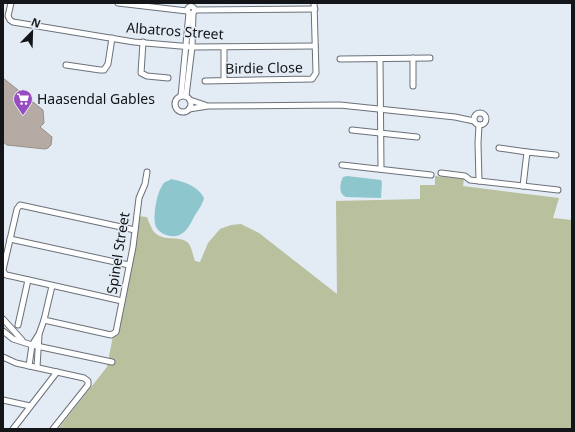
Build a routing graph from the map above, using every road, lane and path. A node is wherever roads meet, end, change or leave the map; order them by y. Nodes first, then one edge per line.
1 (11, 3) edge
2 (118, 3) edge
3 (314, 3) edge
4 (191, 8) edge
5 (314, 9) junction
6 (112, 38) junction
7 (143, 42) junction
8 (189, 46) junction
9 (224, 46) junction
10 (315, 46) junction
11 (380, 58) junction
12 (413, 58) junction
13 (430, 58) dead end
14 (340, 59) dead end
15 (66, 65) dead end
16 (168, 78) dead end
17 (224, 80) junction
18 (206, 81) dead end
19 (413, 86) dead end
20 (186, 97) junction
21 (208, 106) junction
22 (189, 109) junction
23 (381, 109) junction
24 (474, 119) junction
25 (479, 125) junction
26 (352, 130) dead end
27 (381, 133) junction
28 (418, 137) dead end
29 (499, 148) dead end
30 (527, 152) junction
31 (556, 155) dead end
32 (342, 164) dead end
33 (381, 169) junction
34 (147, 172) dead end
35 (441, 173) dead end
36 (431, 175) dead end
37 (479, 181) junction
38 (523, 186) junction
39 (558, 190) dead end
40 (135, 230) junction
41 (10, 239) junction
42 (129, 265) junction
43 (3, 270) edge
44 (28, 280) junction
45 (52, 286) junction
46 (122, 301) junction
47 (3, 320) edge
48 (44, 320) junction
49 (18, 326) dead end
50 (3, 331) edge
51 (39, 334) junction
52 (24, 342) junction
53 (32, 345) junction
54 (39, 346) junction
55 (3, 357) edge
56 (112, 362) dead end
57 (29, 366) junction
58 (37, 367) junction
59 (57, 372) junction
60 (3, 400) edge
61 (30, 406) junction
62 (13, 429) edge
63 (53, 429) edge

1 - 6 street, Albatros Street
2 - 4 street
3 - 5 street
4 - 5 street
4 - 8 street
5 - 10 street
6 - 7 street, Albatros Street
6 - 15 street
7 - 8 street, Albatros Street
7 - 16 street
8 - 9 street, Albatros Street
8 - 20 street
9 - 10 street, Albatros Street
9 - 17 street
10 - 17 street, Birdie Close
11 - 12 street
11 - 14 street
11 - 23 street
12 - 13 street
12 - 19 street
17 - 18 street, Birdie Close
20 - 21 street
20 - 22 street
20 - 22 street
21 - 22 street
21 - 23 street
23 - 24 street
23 - 27 street
24 - 25 street
24 - 25 street
25 - 37 street
26 - 27 street
27 - 28 street
27 - 33 street
29 - 30 street
30 - 31 street
30 - 38 street
32 - 33 street
33 - 36 street
34 - 40 street, Spinel Street
35 - 37 street
37 - 38 street
38 - 39 street
40 - 41 street
40 - 42 street, Spinel Street
41 - 42 street
41 - 43 street
42 - 46 street, Spinel Street
43 - 44 street
44 - 45 street
44 - 49 street
45 - 46 street
45 - 48 street
46 - 48 street, Spinel Street
47 - 52 street
48 - 51 street
50 - 52 street
51 - 53 street
51 - 54 street
52 - 53 street
53 - 54 street
53 - 57 street
54 - 56 street
54 - 58 street
55 - 57 street
57 - 58 street
58 - 59 street
59 - 61 street
59 - 63 street
60 - 61 street
61 - 62 street

